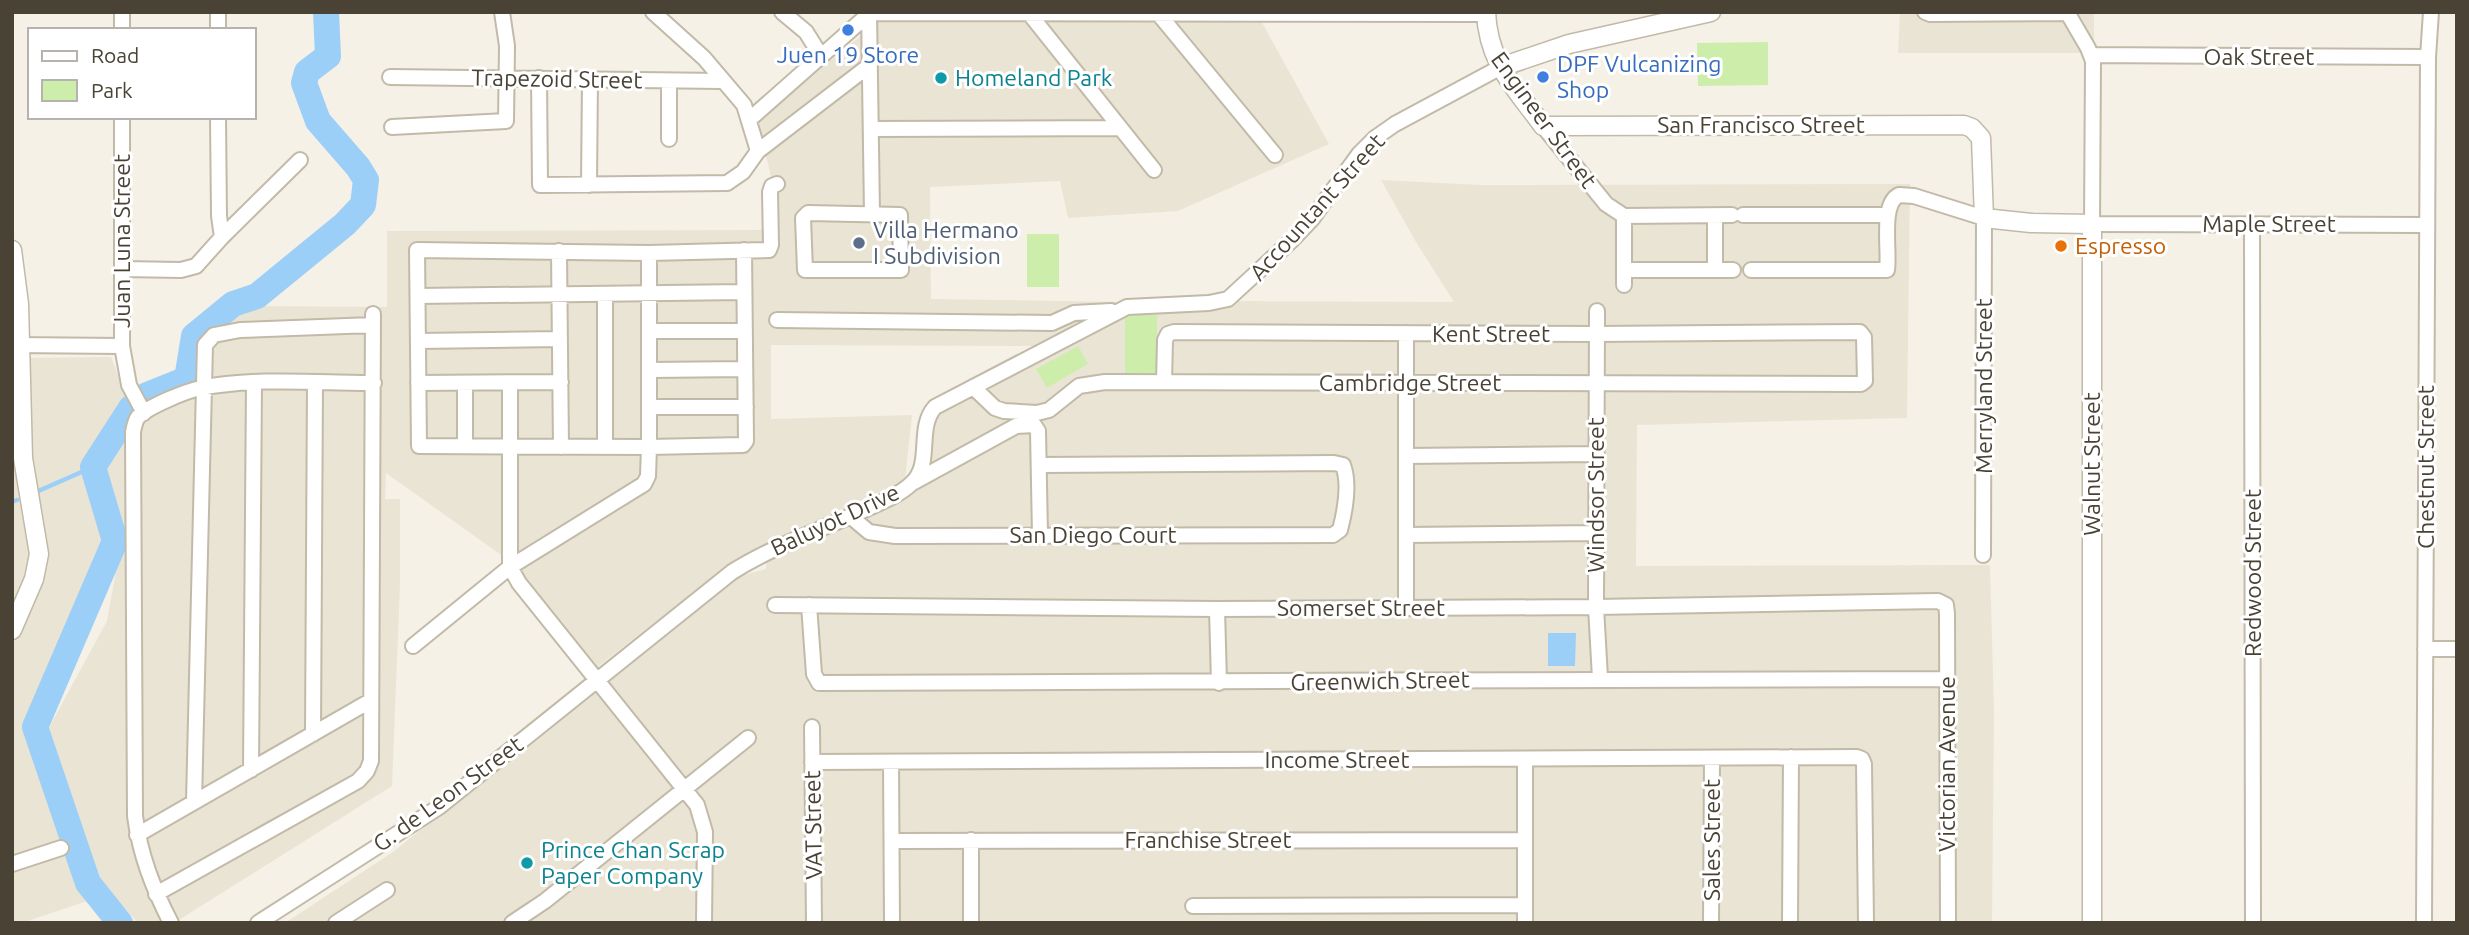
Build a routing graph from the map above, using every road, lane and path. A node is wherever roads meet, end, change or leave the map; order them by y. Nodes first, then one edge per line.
1 (502, 12) edge
2 (653, 12) edge
3 (782, 12) edge
4 (1711, 12) edge
5 (1926, 12) edge
6 (2431, 12) edge
7 (870, 13) edge
8 (1029, 13) edge
9 (1158, 13) edge
10 (1486, 13) edge
11 (2067, 13) edge
12 (2091, 55) junction
13 (821, 56) junction
14 (2428, 57) junction
15 (870, 65) junction
16 (1501, 67) junction
17 (390, 77) dead end
18 (508, 78) junction
19 (539, 78) junction
20 (590, 80) junction
21 (669, 81) junction
22 (723, 81) junction
23 (122, 119) edge
24 (218, 119) edge
25 (750, 119) junction
26 (392, 127) dead end
27 (1543, 127) junction
28 (1119, 128) junction
29 (871, 129) junction
30 (669, 139) dead end
31 (758, 151) junction
32 (1275, 155) dead end
33 (300, 160) dead end
34 (1154, 170) dead end
35 (777, 184) dead end
36 (589, 185) junction
37 (872, 213) junction
38 (1888, 215) junction
39 (1624, 216) junction
40 (1715, 216) junction
41 (1984, 218) junction
42 (2092, 224) junction
43 (2252, 224) junction
44 (2427, 225) junction
45 (222, 237) junction
46 (12, 250) edge
47 (744, 250) junction
48 (559, 251) junction
49 (649, 253) junction
50 (122, 269) junction
51 (1715, 270) junction
52 (1733, 270) dead end
53 (1751, 270) dead end
54 (744, 292) junction
55 (605, 294) junction
56 (649, 294) junction
57 (560, 295) junction
58 (418, 296) junction
59 (1116, 311) junction
60 (1597, 311) dead end
61 (777, 320) dead end
62 (649, 331) junction
63 (745, 331) junction
64 (1406, 333) junction
65 (1597, 334) junction
66 (561, 339) junction
67 (418, 341) junction
68 (16, 345) edge
69 (122, 346) junction
70 (745, 369) junction
71 (649, 370) junction
72 (561, 382) junction
73 (1164, 382) junction
74 (1597, 382) junction
75 (254, 383) junction
76 (315, 383) junction
77 (374, 383) junction
78 (418, 383) junction
79 (465, 383) junction
80 (510, 383) junction
81 (1406, 383) junction
82 (1864, 383) joint
83 (202, 387) junction
84 (973, 387) junction
85 (649, 407) junction
86 (746, 407) junction
87 (144, 413) junction
88 (465, 446) junction
89 (510, 446) junction
90 (561, 447) junction
91 (604, 447) junction
92 (649, 447) junction
93 (1597, 454) junction
94 (1406, 456) junction
95 (18, 458) edge
96 (1040, 465) junction
97 (914, 482) junction
98 (850, 516) junction
99 (1596, 533) junction
100 (1040, 535) junction
101 (1406, 536) junction
102 (1983, 555) dead end
103 (510, 567) junction
104 (809, 604) junction
105 (775, 605) dead end
106 (1946, 605) joint
107 (1596, 607) junction
108 (1406, 608) junction
109 (1217, 609) junction
110 (12, 630) edge
111 (413, 646) dead end
112 (2425, 649) junction
113 (2457, 649) edge
114 (1600, 678) junction
115 (1946, 679) junction
116 (598, 680) junction
117 (1219, 683) junction
118 (370, 701) junction
119 (812, 727) dead end
120 (313, 734) junction
121 (748, 738) dead end
122 (1791, 757) junction
123 (1712, 758) junction
124 (1525, 759) junction
125 (812, 762) junction
126 (891, 762) junction
127 (251, 769) junction
128 (685, 789) junction
129 (194, 802) junction
130 (137, 835) junction
131 (1525, 840) junction
132 (892, 841) junction
133 (971, 841) junction
134 (61, 848) dead end
135 (12, 864) edge
136 (387, 890) dead end
137 (156, 894) junction
138 (1525, 905) junction
139 (362, 906) junction
140 (1193, 906) dead end
141 (171, 923) edge
142 (258, 923) edge
143 (336, 923) edge
144 (362, 923) edge
145 (512, 923) edge
146 (704, 923) edge
147 (814, 923) edge
148 (892, 923) edge
149 (971, 923) edge
150 (1524, 923) edge
151 (1712, 923) edge
152 (1790, 923) edge
153 (1866, 923) edge
154 (1948, 923) edge
155 (2092, 923) edge
156 (2253, 923) edge
157 (2424, 923) edge

1 - 18 street
2 - 22 street
3 - 13 street
4 - 16 street, Accountant Street
5 - 11 street
6 - 14 street, Chestnut Street
7 - 8 street
7 - 13 street
7 - 15 street
8 - 9 street
8 - 28 street
9 - 10 street
9 - 32 street
10 - 16 street, Engineer Street
11 - 12 street, Walnut Street
12 - 14 street, Oak Street
12 - 42 street, Walnut Street
13 - 25 street
14 - 44 street, Chestnut Street
15 - 29 street
15 - 31 street
16 - 27 street, Engineer Street
16 - 59 street, Accountant Street
17 - 18 street, Trapezoid Street
18 - 19 street, Trapezoid Street
18 - 26 street
19 - 20 street, Trapezoid Street
19 - 36 street
20 - 21 street, Trapezoid Street
20 - 36 street
21 - 22 street, Trapezoid Street
21 - 30 street
22 - 25 street
23 - 50 street, Juan Luna Street
24 - 45 street
25 - 31 street
27 - 39 street, Engineer Street
27 - 41 street, San Francisco Street
28 - 29 street
28 - 34 street
29 - 37 street
31 - 36 street
33 - 45 street
35 - 47 street
37 - 37 street
38 - 40 street
38 - 41 street
38 - 53 street
39 - 40 street
39 - 51 street
40 - 51 street
41 - 42 street, Maple Street
41 - 102 street, Merryland Street
42 - 43 street, Maple Street
42 - 155 street, Walnut Street
43 - 44 street, Maple Street
43 - 156 street, Redwood Street
44 - 112 street, Chestnut Street
45 - 50 street
46 - 68 street
47 - 49 street
47 - 54 street
48 - 49 street
48 - 57 street
48 - 58 street
49 - 56 street
50 - 69 street, Juan Luna Street
51 - 52 street
54 - 56 street
54 - 63 street
55 - 56 street
55 - 57 street
55 - 91 street
56 - 62 street
57 - 58 street
57 - 66 street
58 - 67 street
59 - 61 street
59 - 84 street, Baluyot Drive
60 - 65 street, Windsor Street
62 - 63 street
62 - 71 street
63 - 70 street
64 - 65 street, Kent Street
64 - 73 street, Kent Street
64 - 81 street
65 - 74 street, Windsor Street
65 - 82 street, Kent Street
66 - 67 street
66 - 72 street
67 - 78 street
68 - 69 street, Juan Luna Street
68 - 95 street
69 - 87 street
70 - 71 street
70 - 86 street
71 - 85 street
72 - 80 street
72 - 90 street
73 - 81 street, Cambridge Street
73 - 84 street, Cambridge Street
74 - 81 street, Cambridge Street
74 - 82 street, Cambridge Street
74 - 93 street, Windsor Street
75 - 76 street
75 - 83 street
75 - 127 street
76 - 77 street
76 - 120 street
77 - 83 street
77 - 118 street
78 - 79 street
78 - 88 street
79 - 80 street
79 - 88 street
80 - 89 street
81 - 94 street
83 - 87 street
83 - 129 street
84 - 97 street, Baluyot Drive
85 - 86 street
85 - 92 street
86 - 92 street
87 - 130 street
88 - 89 street
89 - 90 street
89 - 103 street
90 - 91 street
91 - 92 street
92 - 103 street
93 - 94 street
93 - 99 street, Windsor Street
94 - 101 street
95 - 110 street
96 - 97 street
96 - 100 street
96 - 100 street, San Diego Court
97 - 98 street, Baluyot Drive
98 - 100 street, San Diego Court
98 - 116 street, Baluyot Drive
99 - 101 street
99 - 107 street, Windsor Street
101 - 108 street
103 - 111 street
103 - 116 street
104 - 105 street, Somerset Street
104 - 109 street, Somerset Street
104 - 117 street, Greenwich Street
106 - 107 street, Somerset Street
106 - 115 street, Victorian Avenue
107 - 108 street, Somerset Street
107 - 114 street, Windsor Street
108 - 109 street, Somerset Street
109 - 117 street
112 - 113 street
112 - 157 street, Chestnut Street
114 - 115 street, Greenwich Street
114 - 117 street, Greenwich Street
115 - 154 street, Victorian Avenue
116 - 128 street
116 - 142 street, G. de Leon Street
118 - 120 street
118 - 137 street
119 - 125 street, VAT Street
120 - 127 street
121 - 128 street
122 - 123 street, Income Street
122 - 152 street
122 - 153 street, Income Street
123 - 124 street, Income Street
123 - 151 street, Sales Street
124 - 126 street, Income Street
124 - 131 street
125 - 126 street, Income Street
125 - 147 street, VAT Street
126 - 132 street
127 - 129 street
128 - 145 street
128 - 146 street
129 - 130 street
130 - 137 street
131 - 133 street, Franchise Street
131 - 138 street
132 - 133 street, Franchise Street
132 - 148 street
133 - 149 street
134 - 135 street
136 - 139 street
137 - 141 street
138 - 140 street
138 - 150 street
139 - 143 street
139 - 144 street

